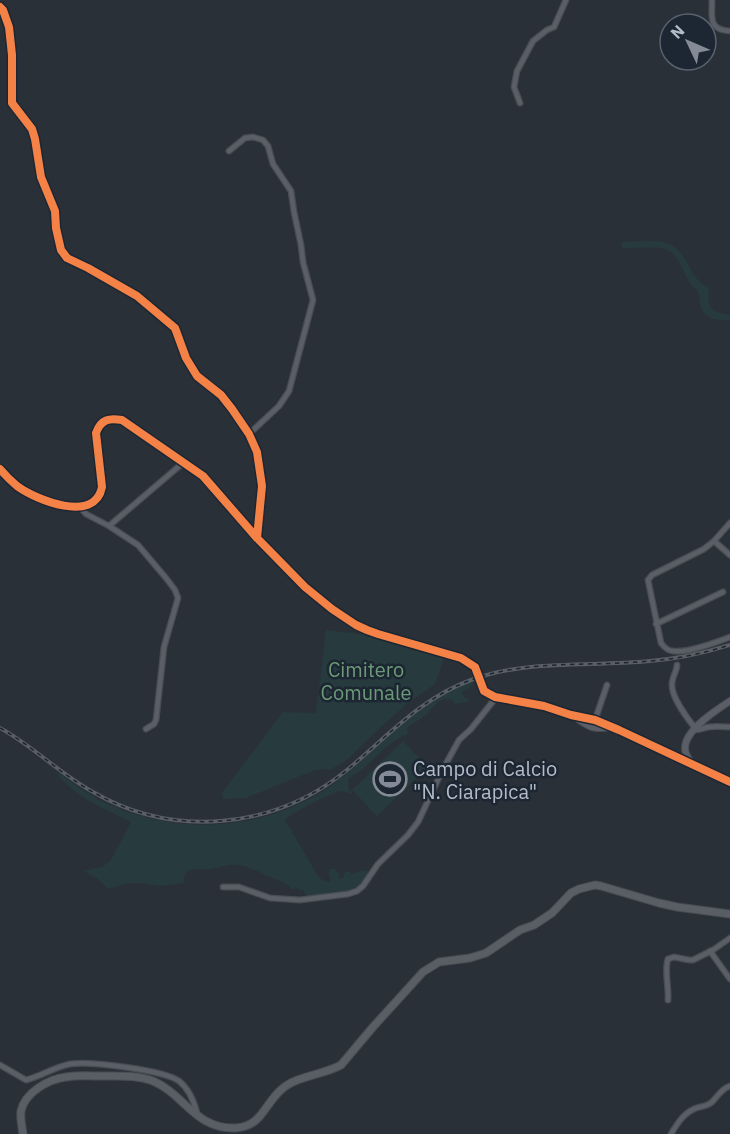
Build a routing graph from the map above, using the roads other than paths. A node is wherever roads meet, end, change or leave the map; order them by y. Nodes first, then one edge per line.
1 (566, 0) edge
2 (712, 0) edge
3 (0, 7) edge
4 (730, 31) edge
5 (520, 103) dead end
6 (229, 151) dead end
7 (249, 434) junction
8 (184, 462) junction
9 (0, 469) edge
10 (80, 507) junction
11 (730, 523) edge
12 (109, 526) junction
13 (257, 538) junction
14 (714, 541) junction
15 (730, 555) edge
16 (723, 592) dead end
17 (656, 624) junction
18 (730, 637) edge
19 (677, 665) dead end
20 (607, 685) dead end
21 (495, 698) junction
22 (730, 701) edge
23 (572, 715) junction
24 (595, 720) junction
25 (612, 727) junction
26 (730, 727) edge
27 (146, 729) dead end
28 (694, 729) junction
29 (685, 750) junction
30 (674, 756) junction
31 (694, 765) junction
32 (730, 782) edge
33 (223, 887) dead end
34 (730, 914) edge
35 (730, 938) edge
36 (710, 951) junction
37 (730, 979) edge
38 (668, 1000) dead end
39 (0, 1065) edge
40 (730, 1086) edge
41 (197, 1116) junction
42 (23, 1134) edge
43 (671, 1134) edge

1 - 5 street
2 - 4 street
3 - 7 street
6 - 7 street
7 - 13 street
8 - 10 street
8 - 12 street
8 - 13 street
9 - 10 street
10 - 12 street
11 - 14 street
12 - 27 street
13 - 21 street
14 - 15 street
14 - 17 street
16 - 17 street
17 - 18 street
19 - 28 street
20 - 24 street
21 - 23 street
21 - 33 street
22 - 28 street
23 - 24 street
23 - 25 street
24 - 25 street
25 - 30 street
26 - 28 street
28 - 29 street
29 - 30 street
29 - 31 street
30 - 31 street
31 - 32 street
34 - 41 main road
35 - 36 street
36 - 37 street
36 - 38 street
39 - 41 street
40 - 43 street
41 - 42 main road

